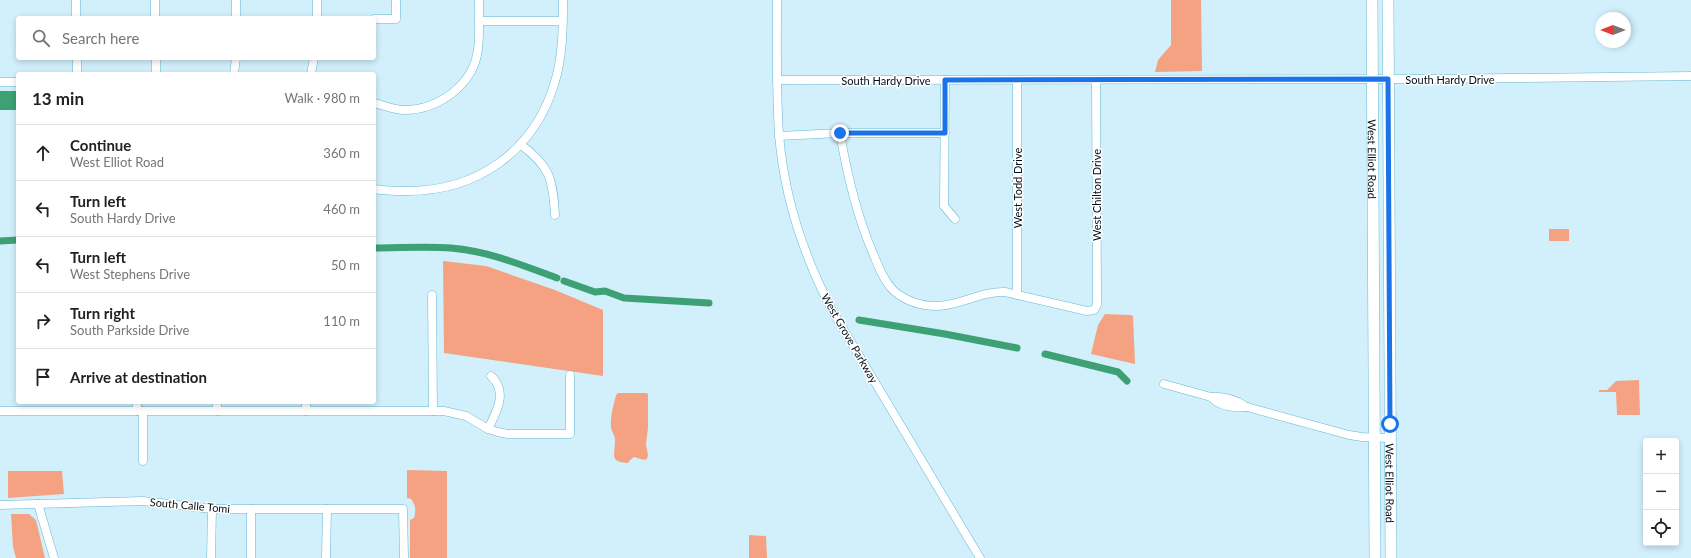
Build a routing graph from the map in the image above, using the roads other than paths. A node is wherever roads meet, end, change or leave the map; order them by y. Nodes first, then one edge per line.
1 (76, 0) edge
2 (155, 0) edge
3 (236, 0) edge
4 (317, 0) edge
5 (396, 0) edge
6 (479, 0) edge
7 (563, 0) edge
8 (777, 0) edge
9 (1372, 0) edge
10 (1388, 0) edge
11 (76, 16) edge
12 (155, 16) edge
13 (236, 16) edge
14 (317, 16) edge
15 (376, 19) edge
16 (479, 21) junction
17 (563, 21) junction
18 (77, 60) edge
19 (156, 60) edge
20 (236, 60) edge
21 (314, 60) edge
22 (77, 72) edge
23 (156, 72) edge
24 (234, 72) edge
25 (311, 72) edge
26 (1691, 76) edge
27 (1372, 79) junction
28 (1388, 79) junction
29 (777, 80) junction
30 (945, 80) junction
31 (1017, 80) junction
32 (1096, 80) junction
33 (0, 82) edge
34 (16, 82) edge
35 (376, 104) edge
36 (840, 133) junction
37 (945, 133) junction
38 (779, 136) junction
39 (520, 144) junction
40 (376, 189) edge
41 (556, 215) dead end
42 (955, 218) dead end
43 (432, 295) dead end
44 (1017, 295) junction
45 (491, 376) dead end
46 (570, 376) dead end
47 (1164, 384) dead end
48 (138, 404) edge
49 (217, 404) edge
50 (306, 404) edge
51 (0, 411) edge
52 (140, 411) junction
53 (217, 411) junction
54 (306, 411) junction
55 (433, 411) junction
56 (488, 429) junction
57 (1374, 438) junction
58 (1390, 438) junction
59 (142, 461) dead end
60 (38, 504) junction
61 (0, 505) edge
62 (212, 509) junction
63 (251, 509) junction
64 (327, 509) junction
65 (54, 558) edge
66 (210, 558) edge
67 (251, 558) edge
68 (326, 558) edge
69 (404, 558) edge
70 (980, 558) edge
71 (1375, 558) edge
72 (1391, 558) edge

1 - 11 street
2 - 12 street
3 - 13 street
4 - 14 street
5 - 15 street
6 - 16 street
7 - 17 street
8 - 29 street, West Grove Parkway
9 - 27 main road, West Elliot Road
10 - 28 main road, West Elliot Road
16 - 17 street
16 - 35 street
17 - 39 street
18 - 22 street
19 - 23 street
20 - 24 street
21 - 25 street
26 - 28 street, South Hardy Drive
27 - 28 street, South Hardy Drive
27 - 32 street, South Hardy Drive
27 - 57 main road, West Elliot Road
28 - 58 main road, West Elliot Road
29 - 30 street, South Hardy Drive
29 - 38 street, West Grove Parkway
30 - 31 street, South Hardy Drive
30 - 37 street
31 - 32 street, South Hardy Drive
31 - 44 street, West Todd Drive
32 - 44 street, West Chilton Drive
33 - 34 street
36 - 37 street
36 - 38 street
36 - 44 street
37 - 42 street
38 - 70 street, West Grove Parkway
39 - 40 street
39 - 41 street
43 - 55 street
45 - 56 street
46 - 56 street
47 - 57 street
48 - 52 street
49 - 53 street
50 - 54 street
51 - 52 street
52 - 53 street
52 - 59 street
53 - 54 street
54 - 55 street
55 - 56 street
57 - 58 street
57 - 71 main road, West Elliot Road
58 - 72 main road, West Elliot Road
60 - 61 street, South Calle Tomi
60 - 62 street, South Calle Tomi
60 - 65 street
62 - 63 street, South Calle Tomi
62 - 66 street
63 - 64 street, South Calle Tomi
63 - 67 street
64 - 68 street
64 - 69 street, South Calle Tomi

